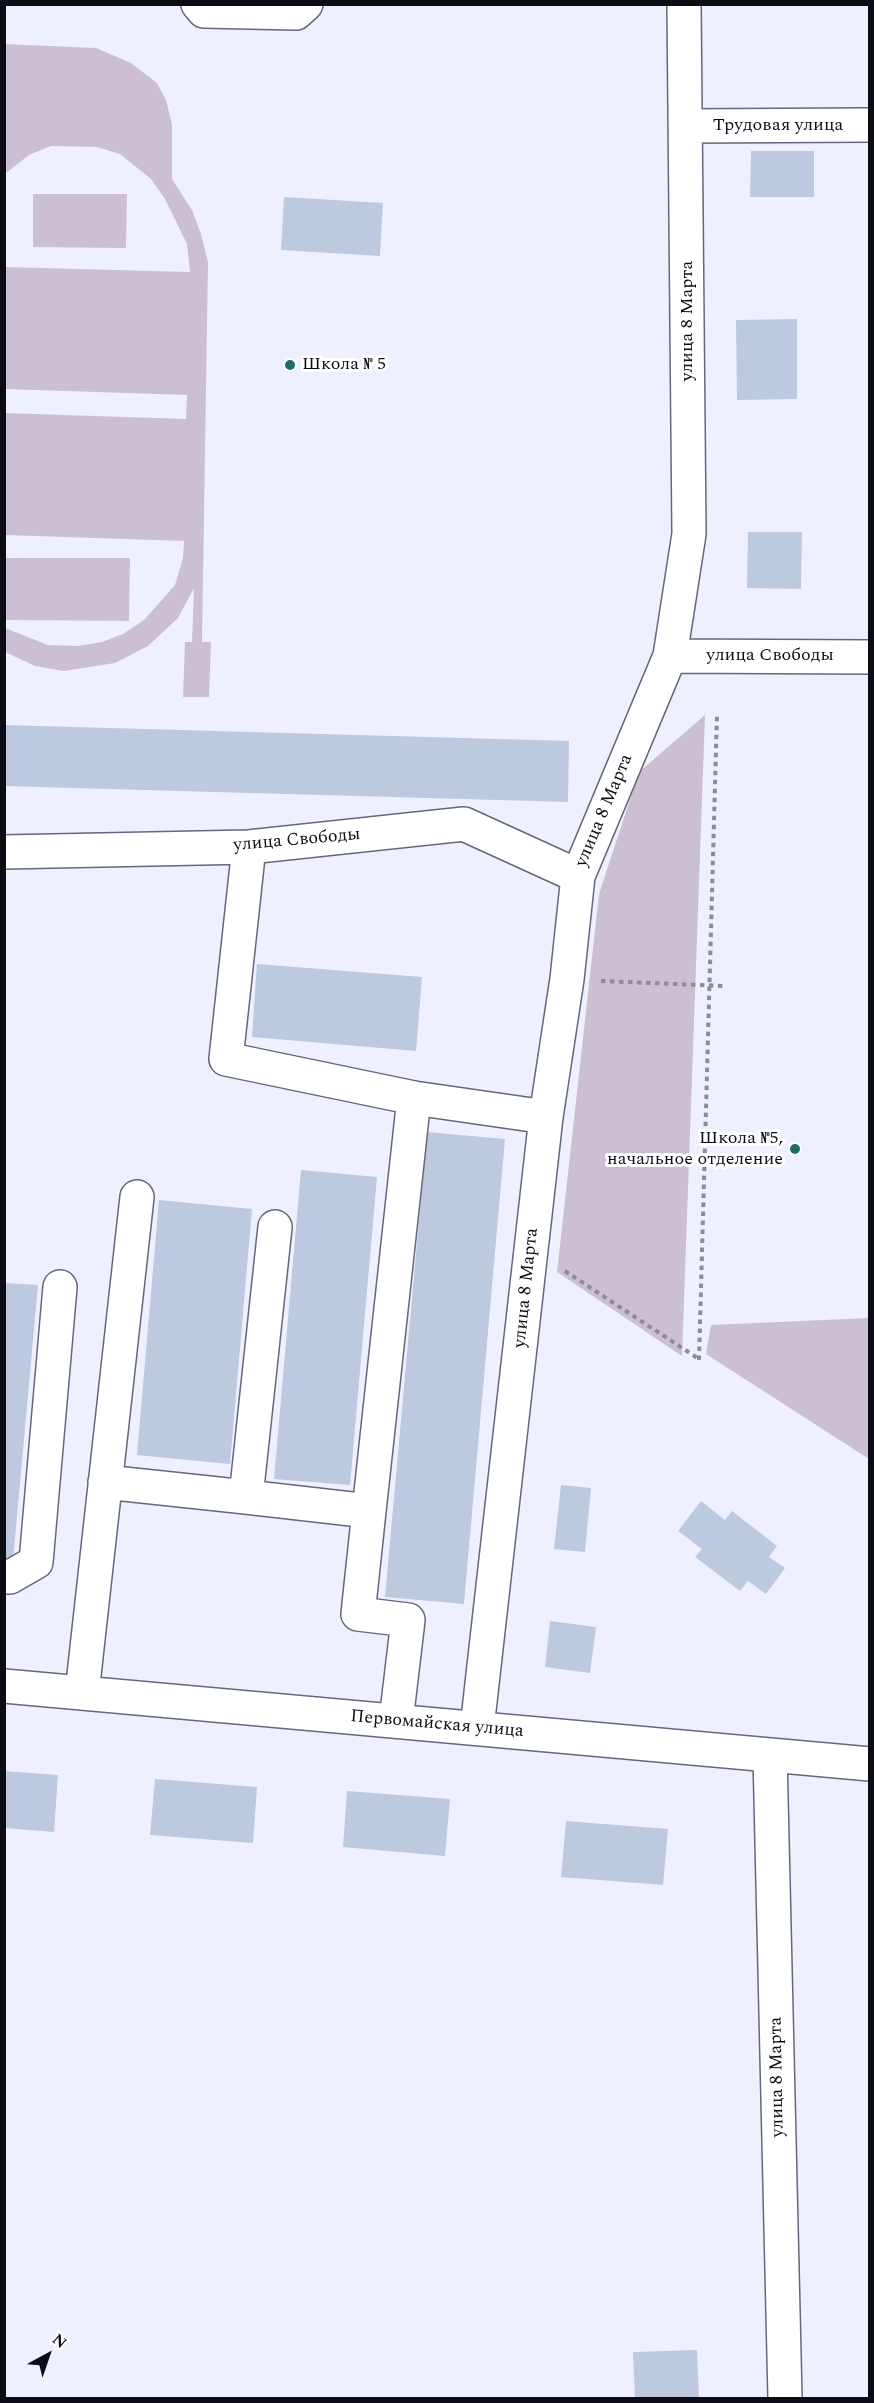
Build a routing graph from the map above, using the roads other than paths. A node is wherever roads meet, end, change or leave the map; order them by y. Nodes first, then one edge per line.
1 (198, 4) edge
2 (306, 4) edge
3 (684, 4) edge
4 (686, 126) junction
5 (870, 126) edge
6 (670, 656) junction
7 (870, 657) edge
8 (249, 847) junction
9 (4, 852) edge
10 (578, 876) junction
11 (414, 1098) junction
12 (546, 1117) junction
13 (137, 1197) dead end
14 (275, 1227) dead end
15 (60, 1287) dead end
16 (105, 1482) junction
17 (246, 1497) junction
18 (369, 1511) junction
19 (4, 1577) edge
20 (4, 1686) edge
21 (82, 1693) junction
22 (396, 1721) junction
23 (477, 1728) junction
24 (770, 1755) junction
25 (870, 1764) edge
26 (785, 2398) edge

1 - 2 street
3 - 4 street, улица 8 Марта
4 - 5 street, Трудовая улица
4 - 6 street, улица 8 Марта
6 - 7 street, улица Свободы
6 - 10 street, улица 8 Марта
8 - 9 street, улица Свободы
8 - 10 street, улица Свободы
8 - 11 street
10 - 12 street, улица 8 Марта
11 - 12 street
11 - 18 street
12 - 23 street, улица 8 Марта
13 - 16 street
14 - 17 street
15 - 19 street
16 - 17 street
16 - 21 street
17 - 18 street
18 - 22 street
20 - 21 street, Первомайская улица
21 - 22 street, Первомайская улица
22 - 23 street, Первомайская улица
23 - 24 street, Первомайская улица
24 - 25 street, Первомайская улица
24 - 26 street, улица 8 Марта

